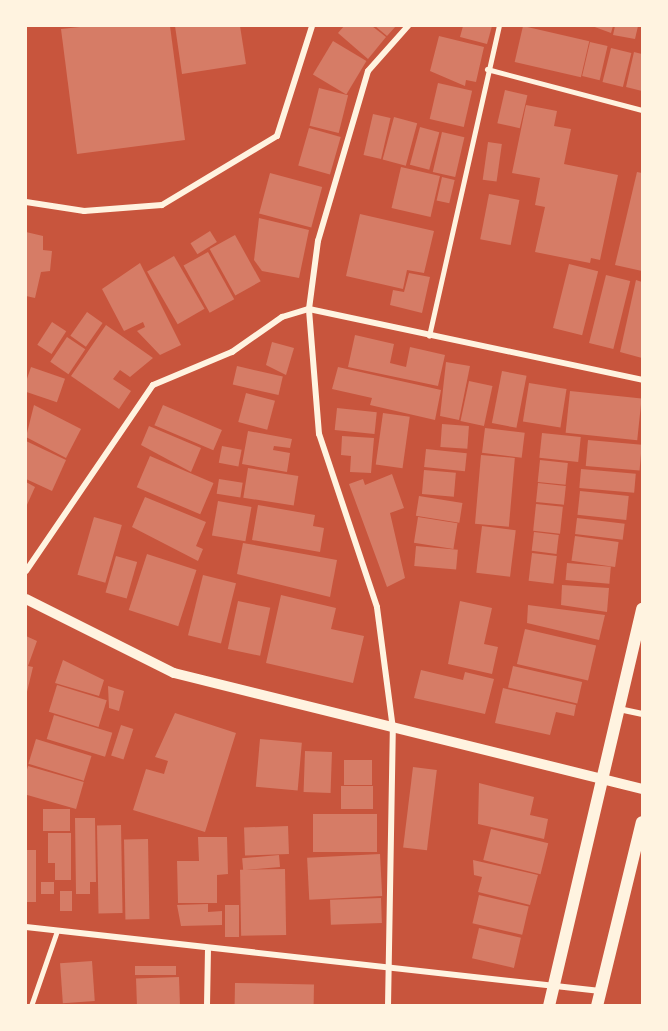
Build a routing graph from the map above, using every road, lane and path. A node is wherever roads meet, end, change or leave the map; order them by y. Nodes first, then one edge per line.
1 (312, 26) edge
2 (408, 26) edge
3 (499, 26) edge
4 (487, 69) junction
5 (642, 110) edge
6 (26, 202) edge
7 (309, 309) junction
8 (429, 336) junction
9 (642, 380) edge
10 (26, 571) edge
11 (26, 599) edge
12 (642, 609) edge
13 (619, 709) junction
14 (642, 714) edge
15 (393, 729) junction
16 (602, 778) junction
17 (642, 789) edge
18 (642, 822) edge
19 (26, 927) edge
20 (57, 931) junction
21 (208, 951) junction
22 (389, 968) junction
23 (554, 985) junction
24 (601, 991) junction
25 (31, 1005) edge
26 (207, 1005) edge
27 (388, 1005) edge
28 (549, 1005) edge
29 (597, 1005) edge

1 - 6 street
2 - 7 street
3 - 4 lane
4 - 5 lane
4 - 8 lane
7 - 8 street
7 - 10 street
7 - 15 street
8 - 9 street
11 - 15 street
12 - 13 main road
13 - 14 street
13 - 16 main road
15 - 16 street
15 - 22 street
16 - 17 street
16 - 23 main road
18 - 24 main road
19 - 20 street
20 - 21 street
20 - 25 lane
21 - 22 street
21 - 26 street
22 - 23 street
22 - 27 street
23 - 24 street
23 - 28 main road
24 - 29 main road

